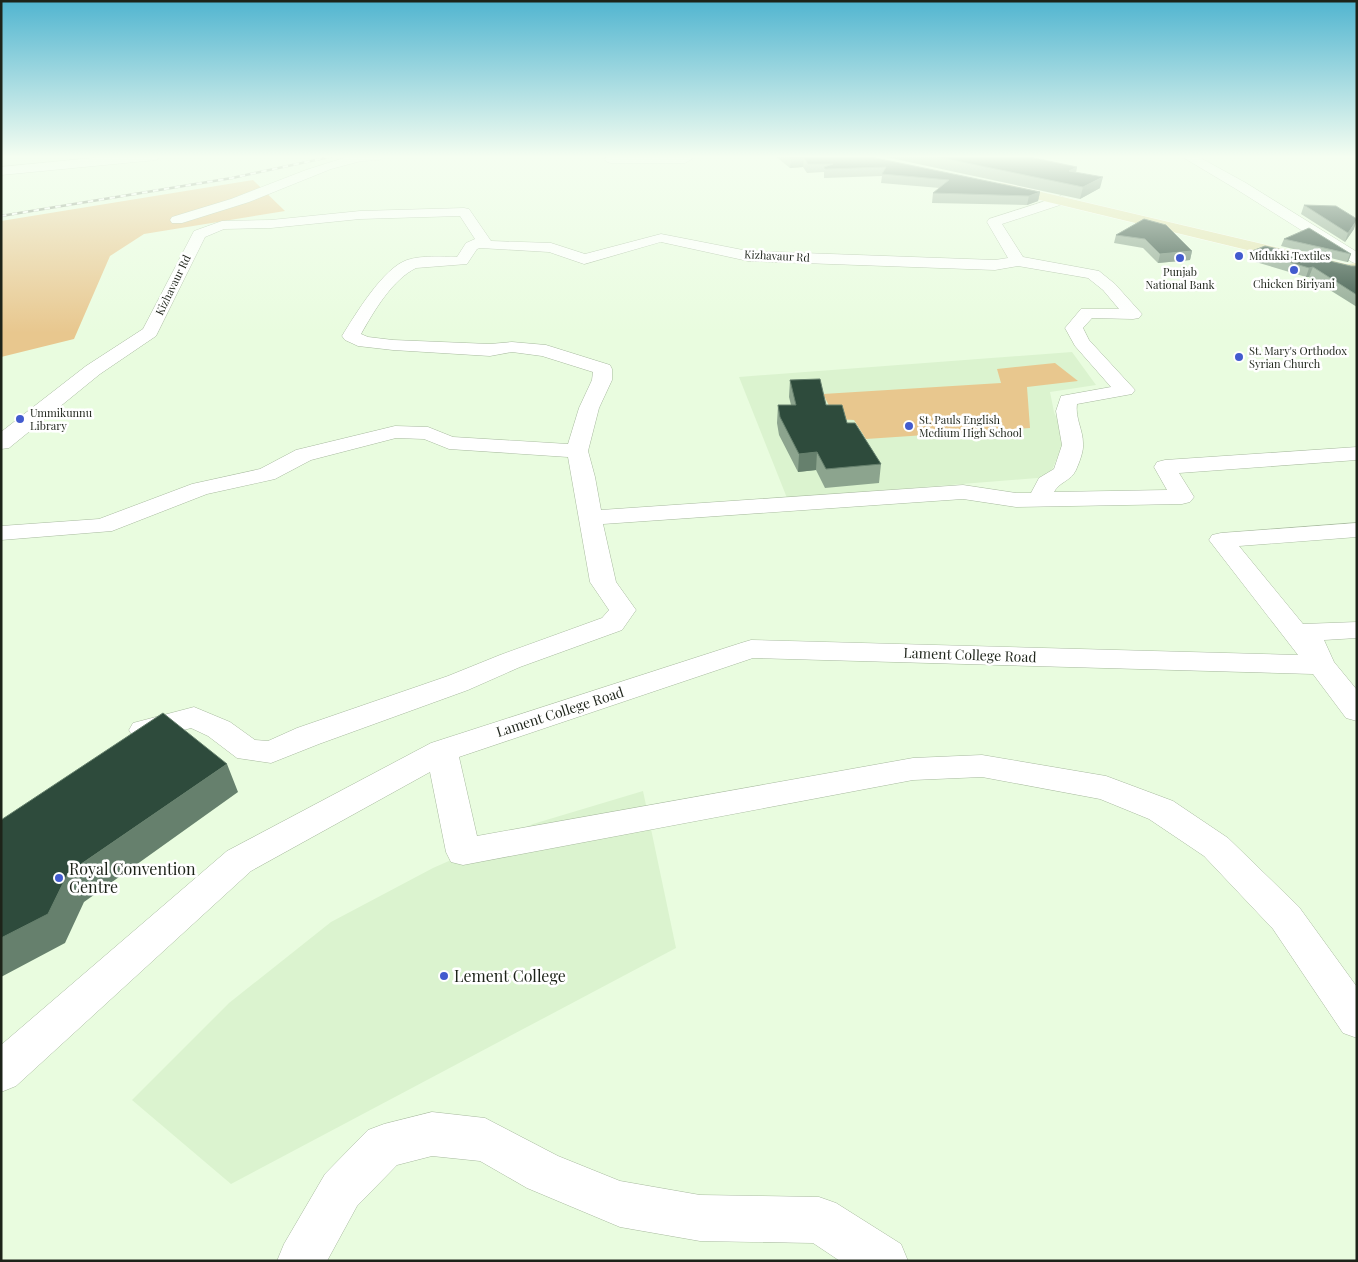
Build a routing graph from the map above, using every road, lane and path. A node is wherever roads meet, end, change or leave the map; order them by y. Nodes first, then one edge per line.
1 (194, 215) edge
2 (364, 215) edge
3 (466, 215) edge
4 (1016, 215) edge
5 (1126, 215) edge
6 (1281, 215) edge
7 (177, 220) dead end
8 (484, 241) junction
9 (1018, 261) junction
10 (1354, 267) edge
11 (1, 443) edge
12 (577, 451) junction
13 (1357, 453) edge
14 (1039, 500) junction
15 (590, 518) junction
16 (1357, 530) edge
17 (1, 533) edge
18 (1357, 630) edge
19 (1321, 665) junction
20 (1357, 711) edge
21 (144, 730) edge
22 (442, 751) junction
23 (1357, 1020) edge
24 (1, 1072) edge
25 (301, 1261) edge
26 (884, 1261) edge

1 - 7 street
2 - 11 street, Kizhavaur Rd
3 - 8 street, Kizhavaur Rd
4 - 9 street
5 - 10 main road
6 - 10 street
8 - 9 street, Kizhavaur Rd
8 - 12 street
9 - 14 street
12 - 15 street
12 - 17 street
13 - 14 street
14 - 15 street
15 - 21 street
16 - 19 street
18 - 19 street
19 - 20 street
19 - 22 street, Lament College Road
22 - 23 street
22 - 24 street, Lament College Road
25 - 26 street

